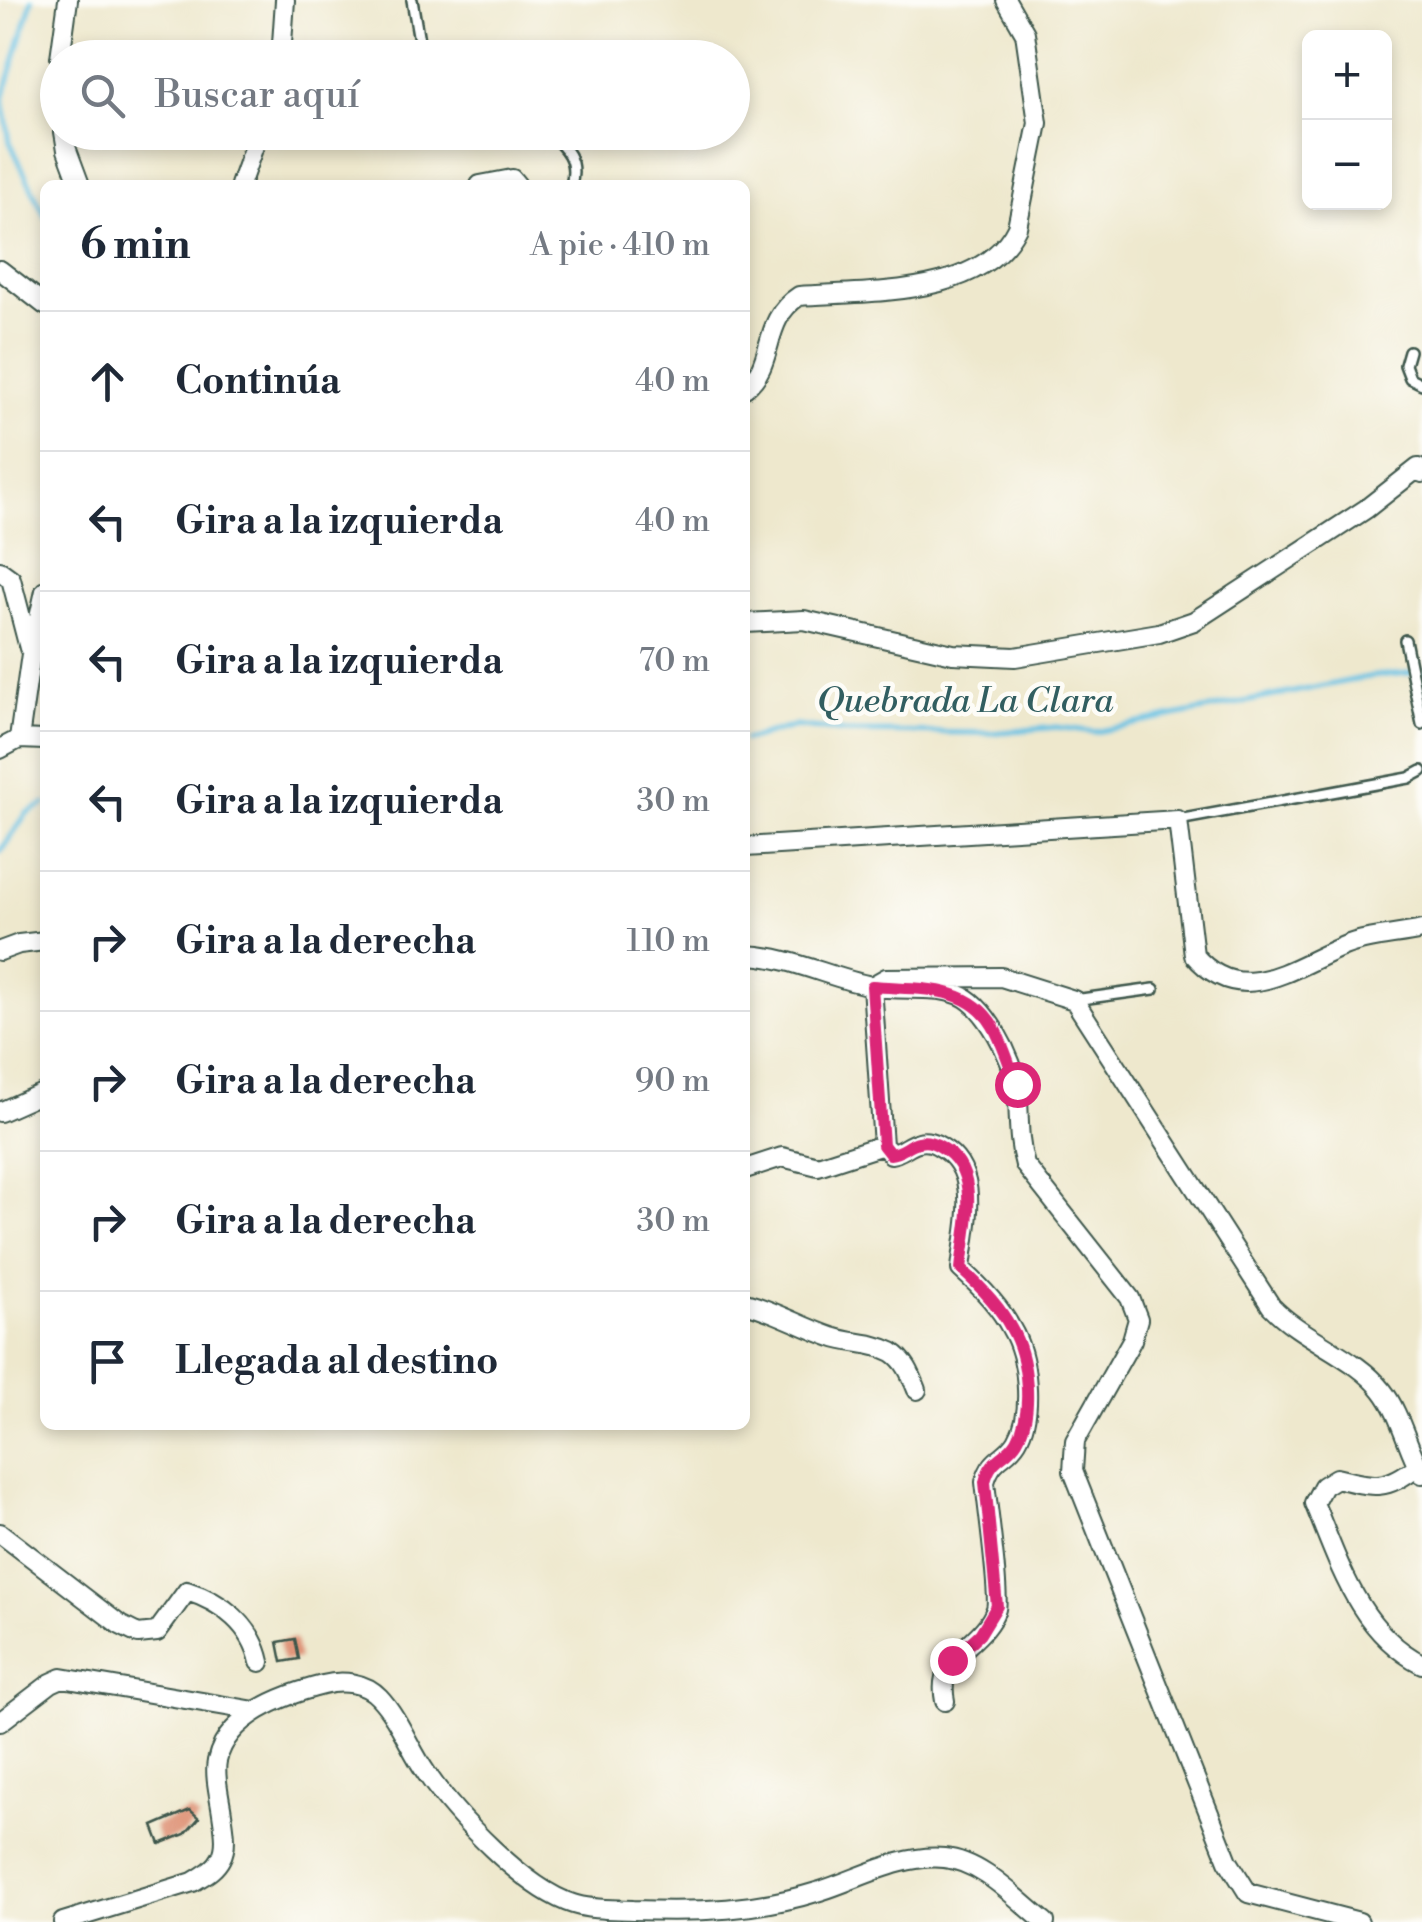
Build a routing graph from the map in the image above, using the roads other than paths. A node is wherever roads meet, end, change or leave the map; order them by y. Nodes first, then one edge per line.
1 (68, 0) edge
2 (285, 0) edge
3 (412, 0) edge
4 (1006, 0) edge
5 (62, 40) edge
6 (282, 40) edge
7 (419, 40) edge
8 (67, 150) edge
9 (253, 150) edge
10 (564, 150) edge
11 (78, 180) edge
12 (242, 180) edge
13 (571, 180) edge
14 (0, 270) edge
15 (40, 302) edge
16 (1409, 352) dead end
17 (750, 383) edge
18 (1422, 384) edge
19 (1420, 469) edge
20 (0, 572) edge
21 (40, 614) edge
22 (750, 622) edge
23 (1405, 640) dead end
24 (31, 654) junction
25 (1422, 724) edge
26 (19, 740) junction
27 (40, 740) edge
28 (0, 749) edge
29 (1422, 770) edge
30 (1178, 820) junction
31 (750, 847) edge
32 (1422, 930) edge
33 (40, 942) edge
34 (0, 951) edge
35 (750, 956) edge
36 (872, 986) junction
37 (1154, 988) dead end
38 (1074, 1000) junction
39 (40, 1094) edge
40 (0, 1112) edge
41 (883, 1145) junction
42 (750, 1167) edge
43 (750, 1304) edge
44 (917, 1390) dead end
45 (1420, 1470) edge
46 (0, 1533) edge
47 (260, 1662) dead end
48 (1422, 1664) edge
49 (945, 1701) dead end
50 (255, 1711) junction
51 (0, 1722) edge
52 (63, 1922) edge
53 (1044, 1922) edge
54 (1359, 1922) edge

1 - 5 street
2 - 6 street
3 - 7 lane
4 - 17 street
8 - 11 street
9 - 12 street
10 - 13 lane
14 - 15 street
16 - 18 lane
19 - 22 street
20 - 24 street
21 - 24 street
23 - 25 lane
24 - 26 street
26 - 27 street
26 - 28 street
29 - 30 lane
30 - 31 street
30 - 32 street
33 - 34 street
35 - 36 street
36 - 38 street
36 - 41 street
36 - 54 street
37 - 38 lane
38 - 45 street
39 - 40 street
41 - 42 street
41 - 49 street
43 - 44 street
45 - 48 street
46 - 47 street
50 - 51 street
50 - 52 street
50 - 53 street

